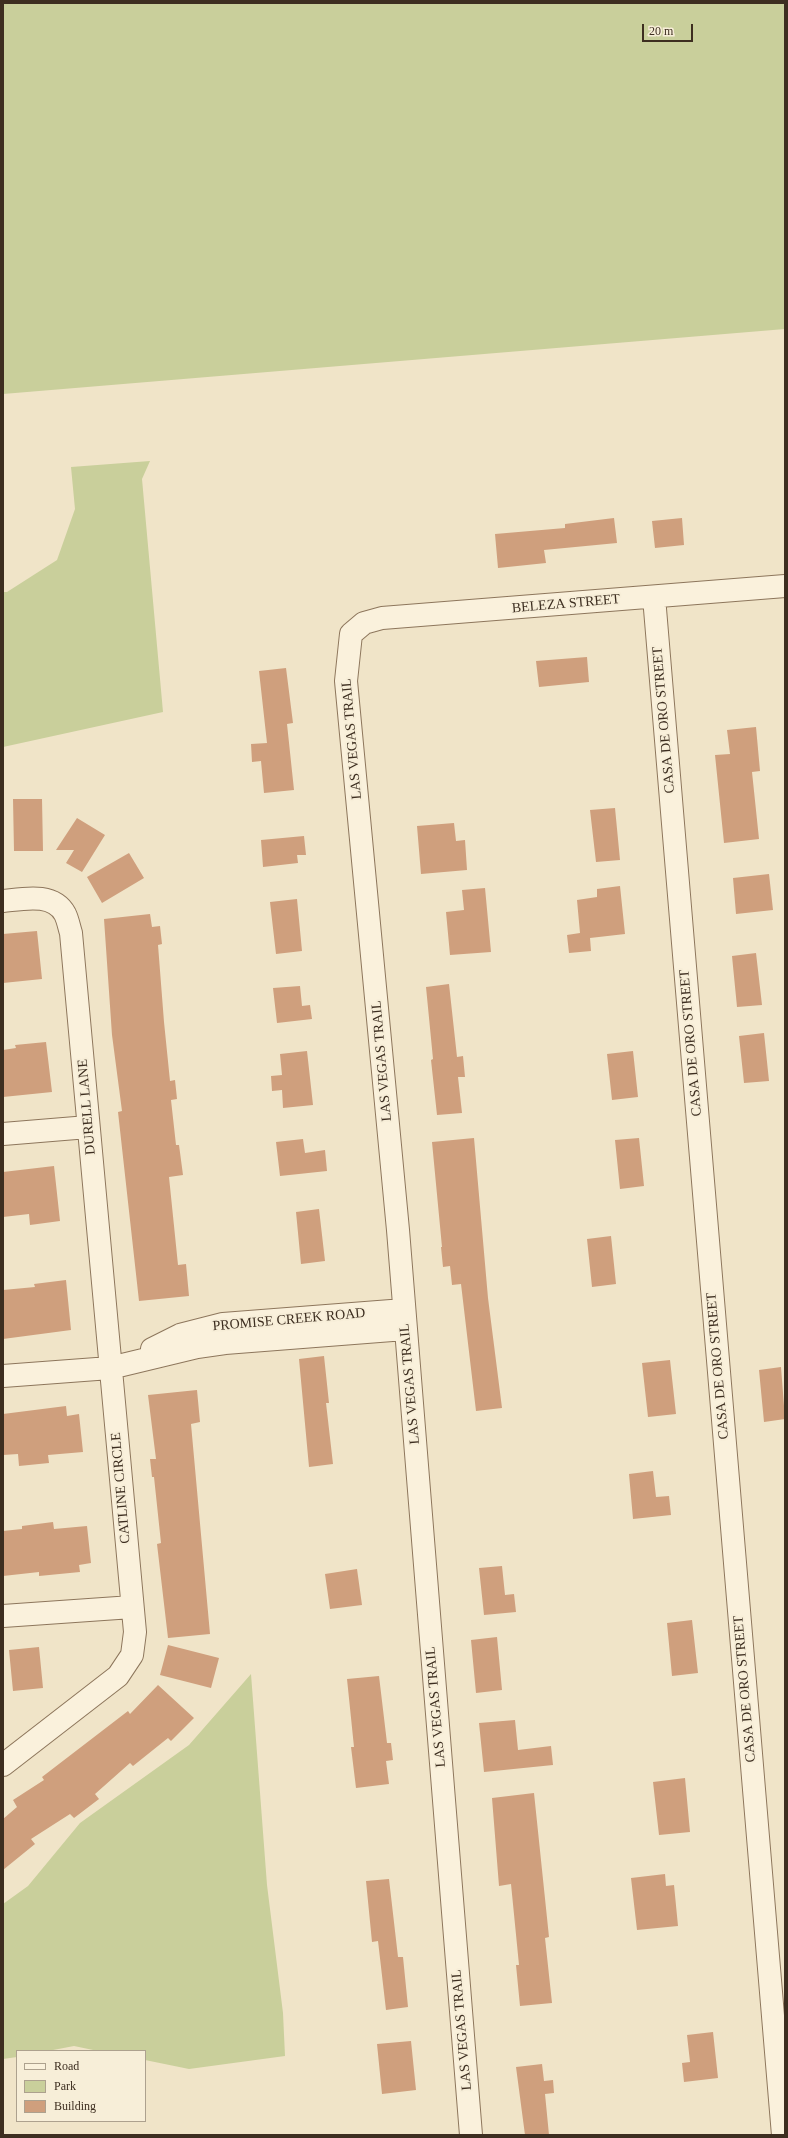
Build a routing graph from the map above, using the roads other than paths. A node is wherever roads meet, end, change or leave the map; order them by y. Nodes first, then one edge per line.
1 (785, 586) edge
2 (654, 597) junction
3 (351, 634) joint
4 (3, 901) edge
5 (88, 1128) junction
6 (3, 1134) edge
7 (404, 1320) junction
8 (110, 1368) junction
9 (3, 1376) edge
10 (132, 1607) junction
11 (3, 1616) edge
12 (3, 1765) edge
13 (471, 2135) edge
14 (782, 2135) edge

1 - 2 street, BELEZA STREET
2 - 3 street, BELEZA STREET
2 - 14 street, CASA DE ORO STREET
3 - 7 street, LAS VEGAS TRAIL
4 - 5 street, DURELL LANE
5 - 6 street
5 - 8 street, DURELL LANE
7 - 8 street, PROMISE CREEK ROAD
7 - 13 street, LAS VEGAS TRAIL
8 - 9 street, PROMISE CREEK ROAD
8 - 10 street, CATLINE CIRCLE
10 - 11 street
10 - 12 street, CATLINE CIRCLE

